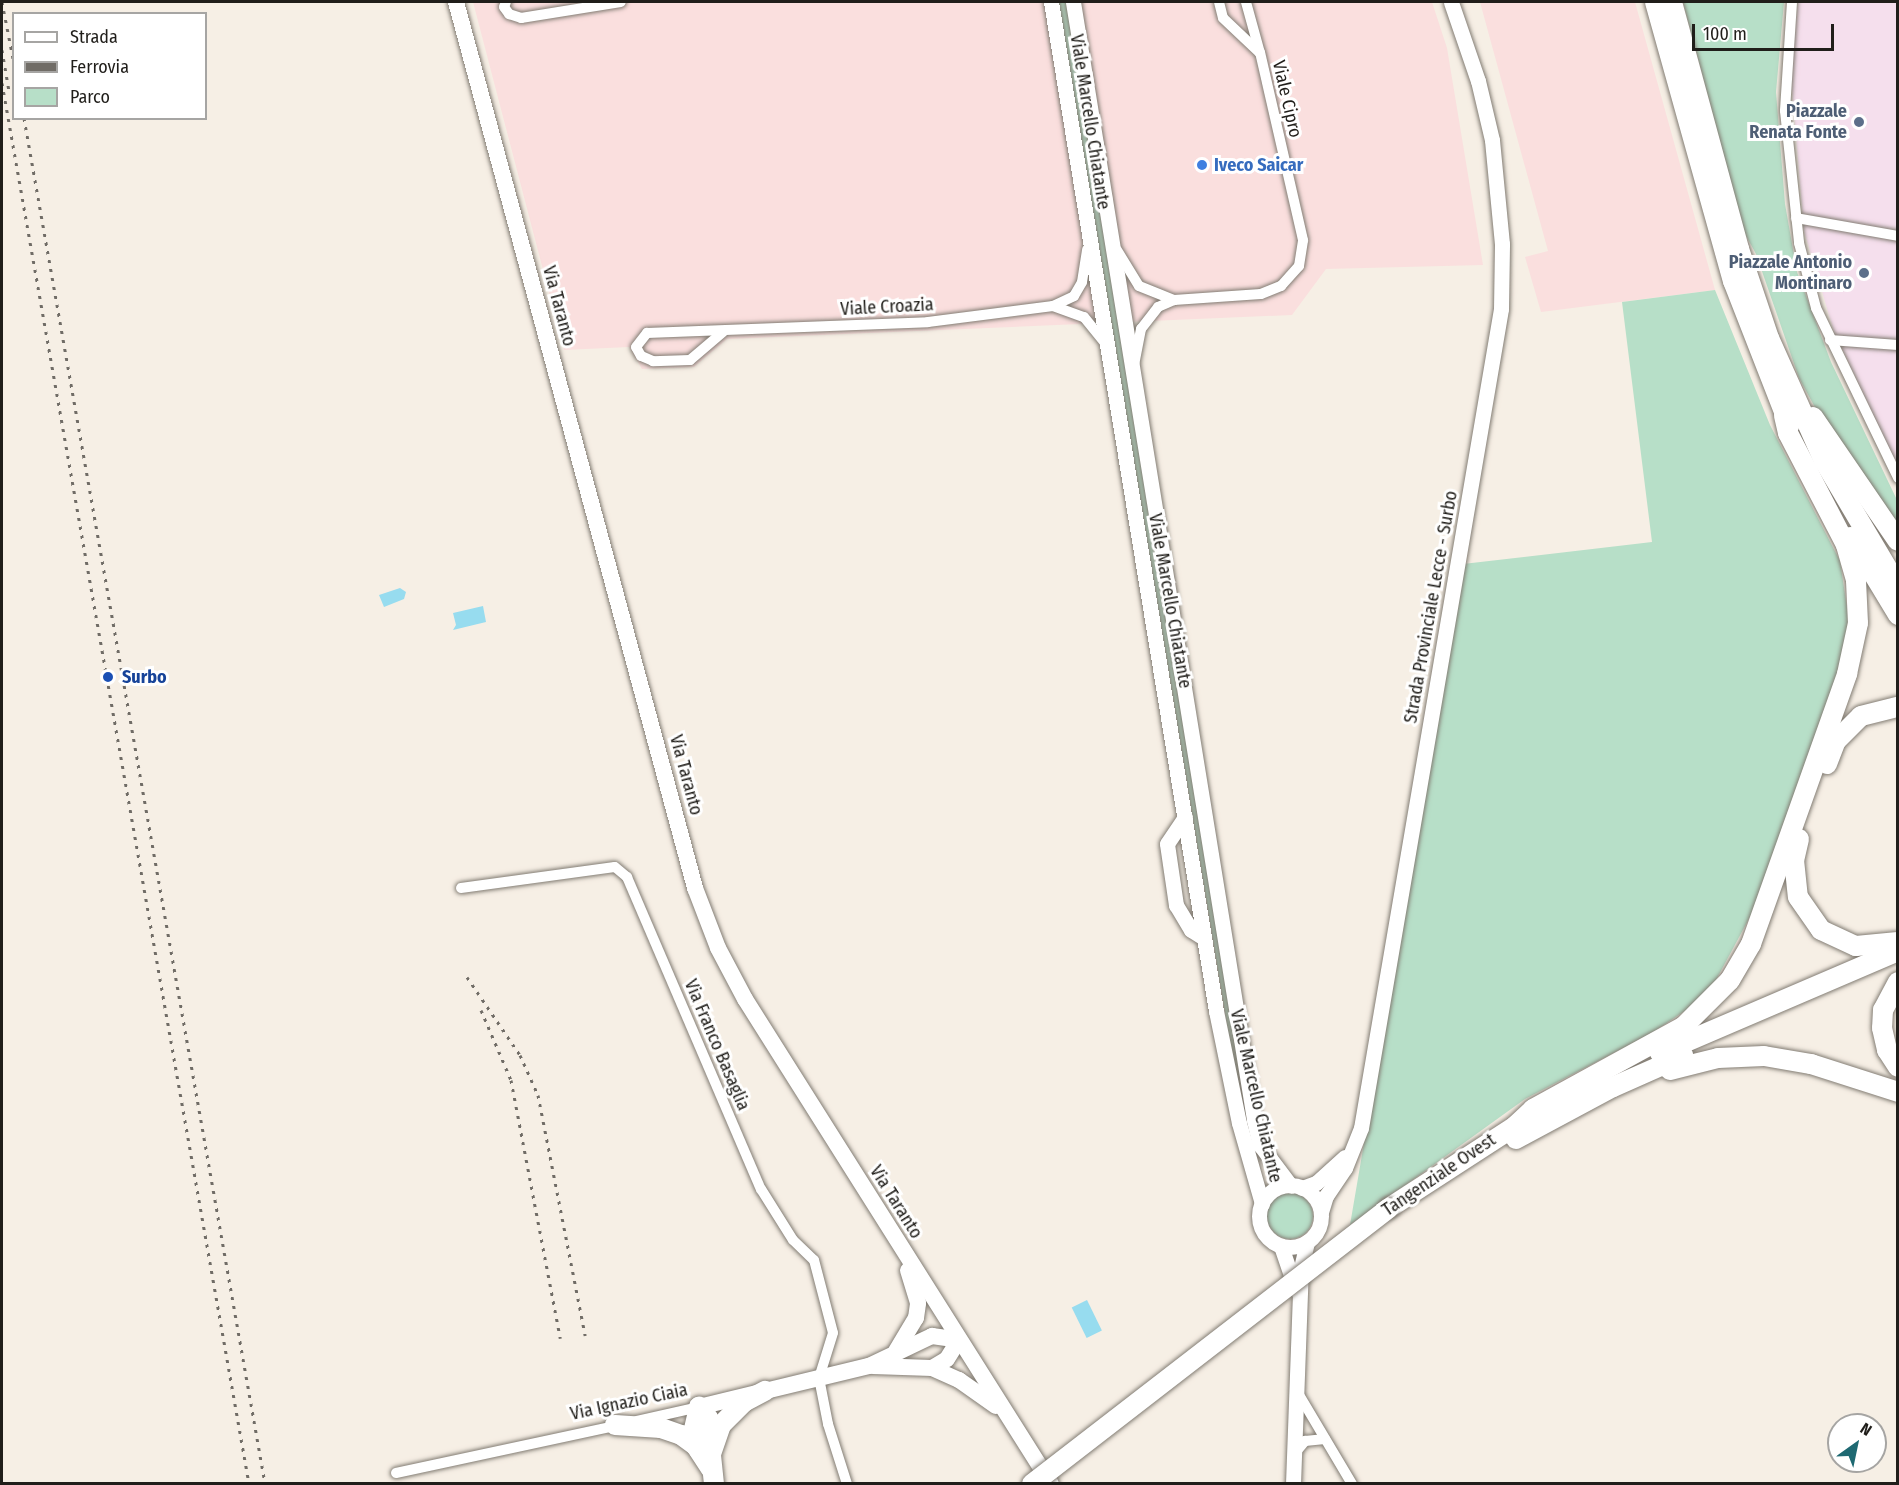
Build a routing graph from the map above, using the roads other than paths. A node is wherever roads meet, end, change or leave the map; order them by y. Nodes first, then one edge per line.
1 (456, 2) edge
2 (506, 2) edge
3 (621, 2) edge
4 (1051, 2) edge
5 (1073, 2) edge
6 (1219, 2) edge
7 (1246, 2) edge
8 (1451, 2) edge
9 (1655, 2) edge
10 (1672, 2) edge
11 (1792, 2) edge
12 (587, 4) edge
13 (1260, 53) junction
14 (1796, 218) junction
15 (1898, 236) edge
16 (1089, 237) junction
17 (1114, 244) junction
18 (1739, 249) junction
19 (1174, 300) junction
20 (1053, 306) junction
21 (723, 332) junction
22 (1830, 340) junction
23 (1898, 345) edge
24 (1107, 346) junction
25 (1134, 365) junction
26 (1784, 415) junction
27 (1898, 478) edge
28 (1898, 541) edge
29 (1898, 586) edge
30 (1898, 615) edge
31 (1898, 707) edge
32 (1185, 817) junction
33 (460, 888) dead end
34 (1204, 938) junction
35 (1898, 942) edge
36 (1898, 951) edge
37 (1898, 965) edge
38 (1898, 982) edge
39 (1898, 1067) edge
40 (1898, 1092) edge
41 (1559, 1115) junction
42 (1515, 1126) junction
43 (1352, 1151) junction
44 (1297, 1187) junction
45 (1262, 1204) junction
46 (1321, 1212) junction
47 (1394, 1212) junction
48 (1307, 1242) junction
49 (899, 1244) junction
50 (1281, 1246) junction
51 (1302, 1307) junction
52 (959, 1340) junction
53 (893, 1355) junction
54 (869, 1366) junction
55 (932, 1368) junction
56 (819, 1378) junction
57 (765, 1391) junction
58 (1298, 1394) junction
59 (699, 1407) junction
60 (1008, 1416) junction
61 (615, 1425) junction
62 (1325, 1439) junction
63 (706, 1447) junction
64 (1295, 1453) junction
65 (396, 1473) dead end
66 (713, 1476) edge
67 (847, 1484) edge
68 (1032, 1484) edge
69 (1052, 1484) edge
70 (1293, 1484) edge
71 (1352, 1484) edge

1 - 49 main road, Via Taranto
2 - 12 street
3 - 12 street
4 - 16 street, Viale Marcello Chiatante
5 - 17 street, Viale Marcello Chiatante
6 - 13 street, Viale Cipro
7 - 13 street, Viale Cipro
8 - 43 street, Strada Provinciale Lecce - Surbo
9 - 26 highway
10 - 18 highway
11 - 14 street
13 - 19 street, Viale Cipro
14 - 15 street
14 - 22 street
16 - 20 street, Viale Croazia
16 - 24 street, Viale Marcello Chiatante
17 - 19 street, Viale Cipro
17 - 25 street, Viale Marcello Chiatante
18 - 28 highway
18 - 29 highway
19 - 25 street, Viale Cipro
20 - 21 street, Viale Croazia
20 - 24 street, Viale Croazia
21 - 21 street, Viale Croazia
22 - 23 street
22 - 27 street
24 - 32 street, Viale Marcello Chiatante
25 - 44 street, Viale Marcello Chiatante
26 - 30 highway
26 - 42 highway
31 - 35 highway
32 - 34 street, Viale Marcello Chiatante
32 - 34 street
33 - 56 street, Via Franco Basaglia
34 - 45 street, Viale Marcello Chiatante
36 - 42 highway, Tangenziale Ovest
37 - 41 highway, Tangenziale Ovest
38 - 39 highway
40 - 41 highway
41 - 47 highway, Tangenziale Ovest
42 - 47 highway, Tangenziale Ovest
43 - 44 street
43 - 46 street, Strada Provinciale Lecce - Surbo
44 - 45 street, Viale Marcello Chiatante
44 - 46 street, Viale Marcello Chiatante
45 - 50 street, Viale Marcello Chiatante
46 - 48 street
47 - 68 highway, Tangenziale Ovest, bridge
47 - 69 highway, Tangenziale Ovest
48 - 50 street
48 - 51 street
49 - 52 main road, Via Taranto
49 - 53 main road, Via Ignazio Ciaia
50 - 51 street, Viale Marcello Chiatante
51 - 58 street
52 - 53 main road, Via Ignazio Ciaia
52 - 55 main road
52 - 60 main road, Via Taranto
53 - 54 main road, Via Ignazio Ciaia
54 - 55 main road, Via Ignazio Ciaia
54 - 56 main road, Via Ignazio Ciaia
55 - 60 main road, Via Ignazio Ciaia
56 - 57 main road, Via Ignazio Ciaia
56 - 67 street
57 - 59 main road, Via Ignazio Ciaia
57 - 63 highway
58 - 62 street
58 - 64 street
59 - 61 street, Via Ignazio Ciaia
59 - 63 highway
60 - 69 main road, Via Taranto
61 - 63 highway
61 - 65 street, Via Ignazio Ciaia
62 - 64 street
62 - 71 street
63 - 66 highway
64 - 70 street

